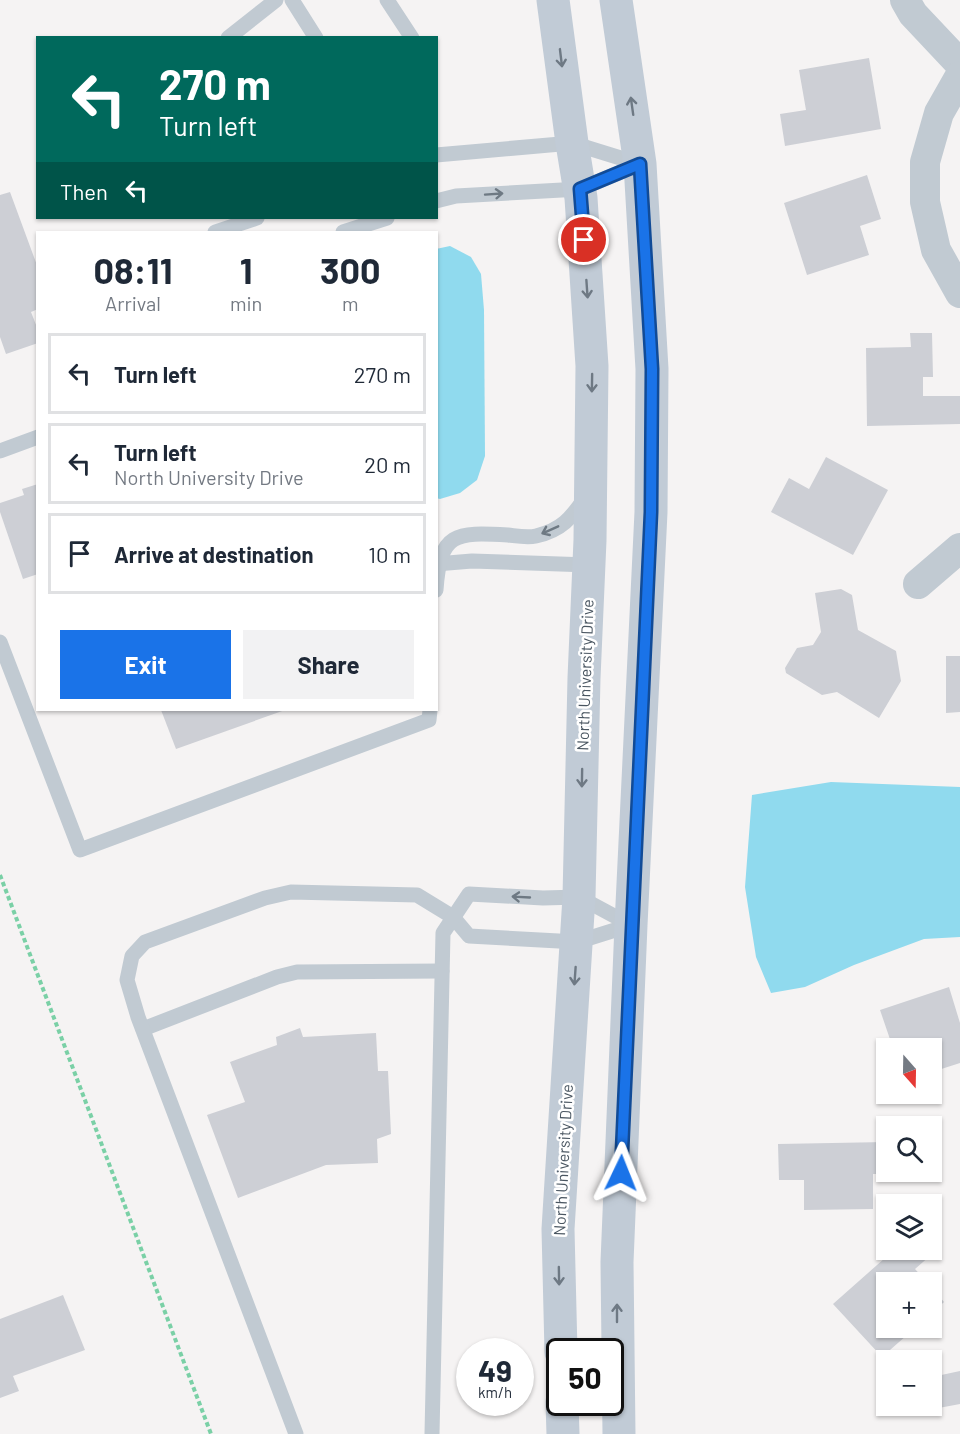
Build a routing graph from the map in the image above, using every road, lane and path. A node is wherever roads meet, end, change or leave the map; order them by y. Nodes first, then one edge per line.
1 (276, 0) edge
2 (292, 0) edge
3 (387, 0) edge
4 (554, 0) edge
5 (616, 0) edge
6 (905, 0) edge
7 (231, 36) edge
8 (315, 36) edge
9 (411, 36) edge
10 (960, 64) edge
11 (960, 76) edge
12 (572, 143) junction
13 (438, 155) edge
14 (640, 164) junction
15 (580, 189) junction
16 (438, 200) edge
17 (254, 219) edge
18 (384, 219) edge
19 (218, 231) edge
20 (346, 231) edge
21 (960, 294) edge
22 (36, 438) edge
23 (0, 451) edge
24 (591, 490) junction
25 (960, 548) edge
26 (438, 562) edge
27 (438, 564) edge
28 (589, 565) junction
29 (918, 584) dead end
30 (0, 642) edge
31 (430, 711) edge
32 (0, 875) edge
33 (579, 897) junction
34 (453, 917) junction
35 (631, 925) junction
36 (577, 942) junction
37 (442, 971) junction
38 (143, 1029) junction
39 (561, 1338) edge
40 (562, 1416) edge
41 (211, 1434) edge
42 (296, 1434) edge
43 (432, 1434) edge
44 (563, 1434) edge
45 (618, 1434) edge

1 - 7 lane
2 - 8 lane
3 - 9 lane
4 -> 12 main road, North University Drive
14 -> 5 main road
6 - 10 street
11 - 21 street
12 - 13 lane
12 - 14 lane
12 - 15 main road, North University Drive
14 - 15 lane
14 - 35 main road
16 -> 15 lane
15 -> 24 main road, North University Drive
17 - 19 lane
18 - 20 lane
22 - 23 lane
24 -> 26 lane
24 - 28 main road, North University Drive
25 - 29 street
27 - 28 lane
28 -> 33 main road, North University Drive
30 - 31 lane
32 - 41 path
33 -> 34 lane
33 - 35 lane
33 - 36 main road, North University Drive
34 - 36 lane
34 - 37 lane
34 - 38 lane
35 - 36 lane
45 -> 35 main road
36 -> 39 main road, North University Drive
37 - 38 lane
37 - 43 lane
38 - 42 lane
40 - 44 main road

